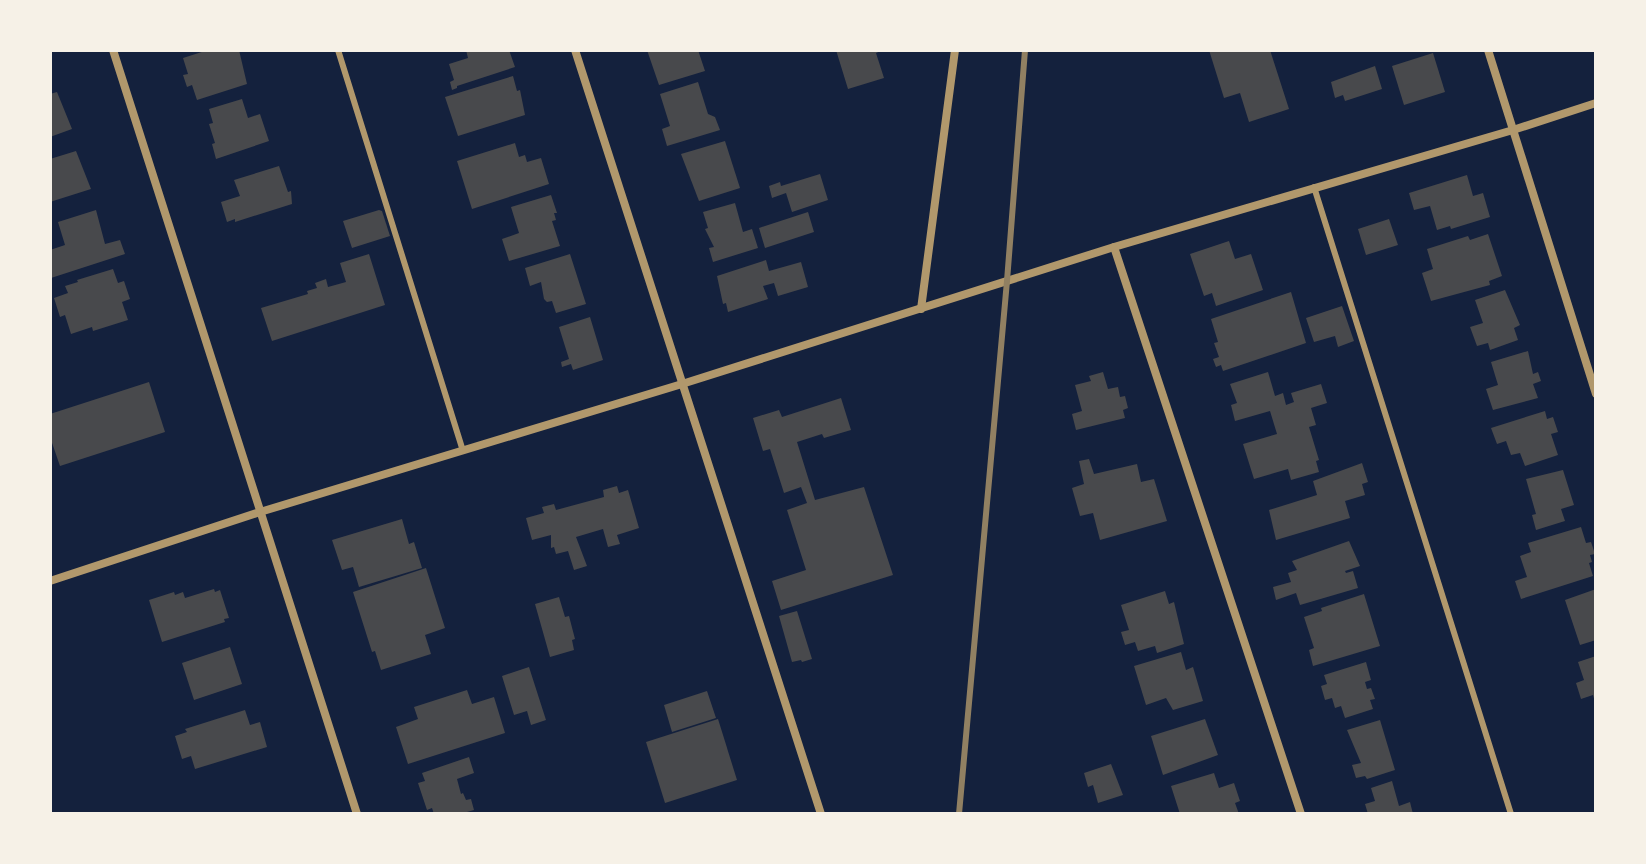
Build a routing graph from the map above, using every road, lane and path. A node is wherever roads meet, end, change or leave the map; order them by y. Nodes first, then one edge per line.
1 (113, 50) edge
2 (338, 50) edge
3 (575, 50) edge
4 (955, 50) edge
5 (1488, 50) edge
6 (1596, 103) edge
7 (1513, 130) junction
8 (1314, 187) junction
9 (1114, 247) junction
10 (921, 309) junction
11 (682, 384) junction
12 (1596, 394) edge
13 (463, 451) junction
14 (260, 512) junction
15 (50, 581) edge
16 (357, 814) edge
17 (821, 814) edge
18 (1301, 814) edge
19 (1511, 814) edge

1 - 14 street
2 - 13 lane
3 - 11 street
4 - 10 street
5 - 7 street
6 - 7 street
7 - 8 street
7 - 12 street
8 - 9 street
8 - 19 lane
9 - 10 street
9 - 18 street
10 - 11 street
11 - 13 street
11 - 17 street
13 - 14 street
14 - 15 street
14 - 16 street

